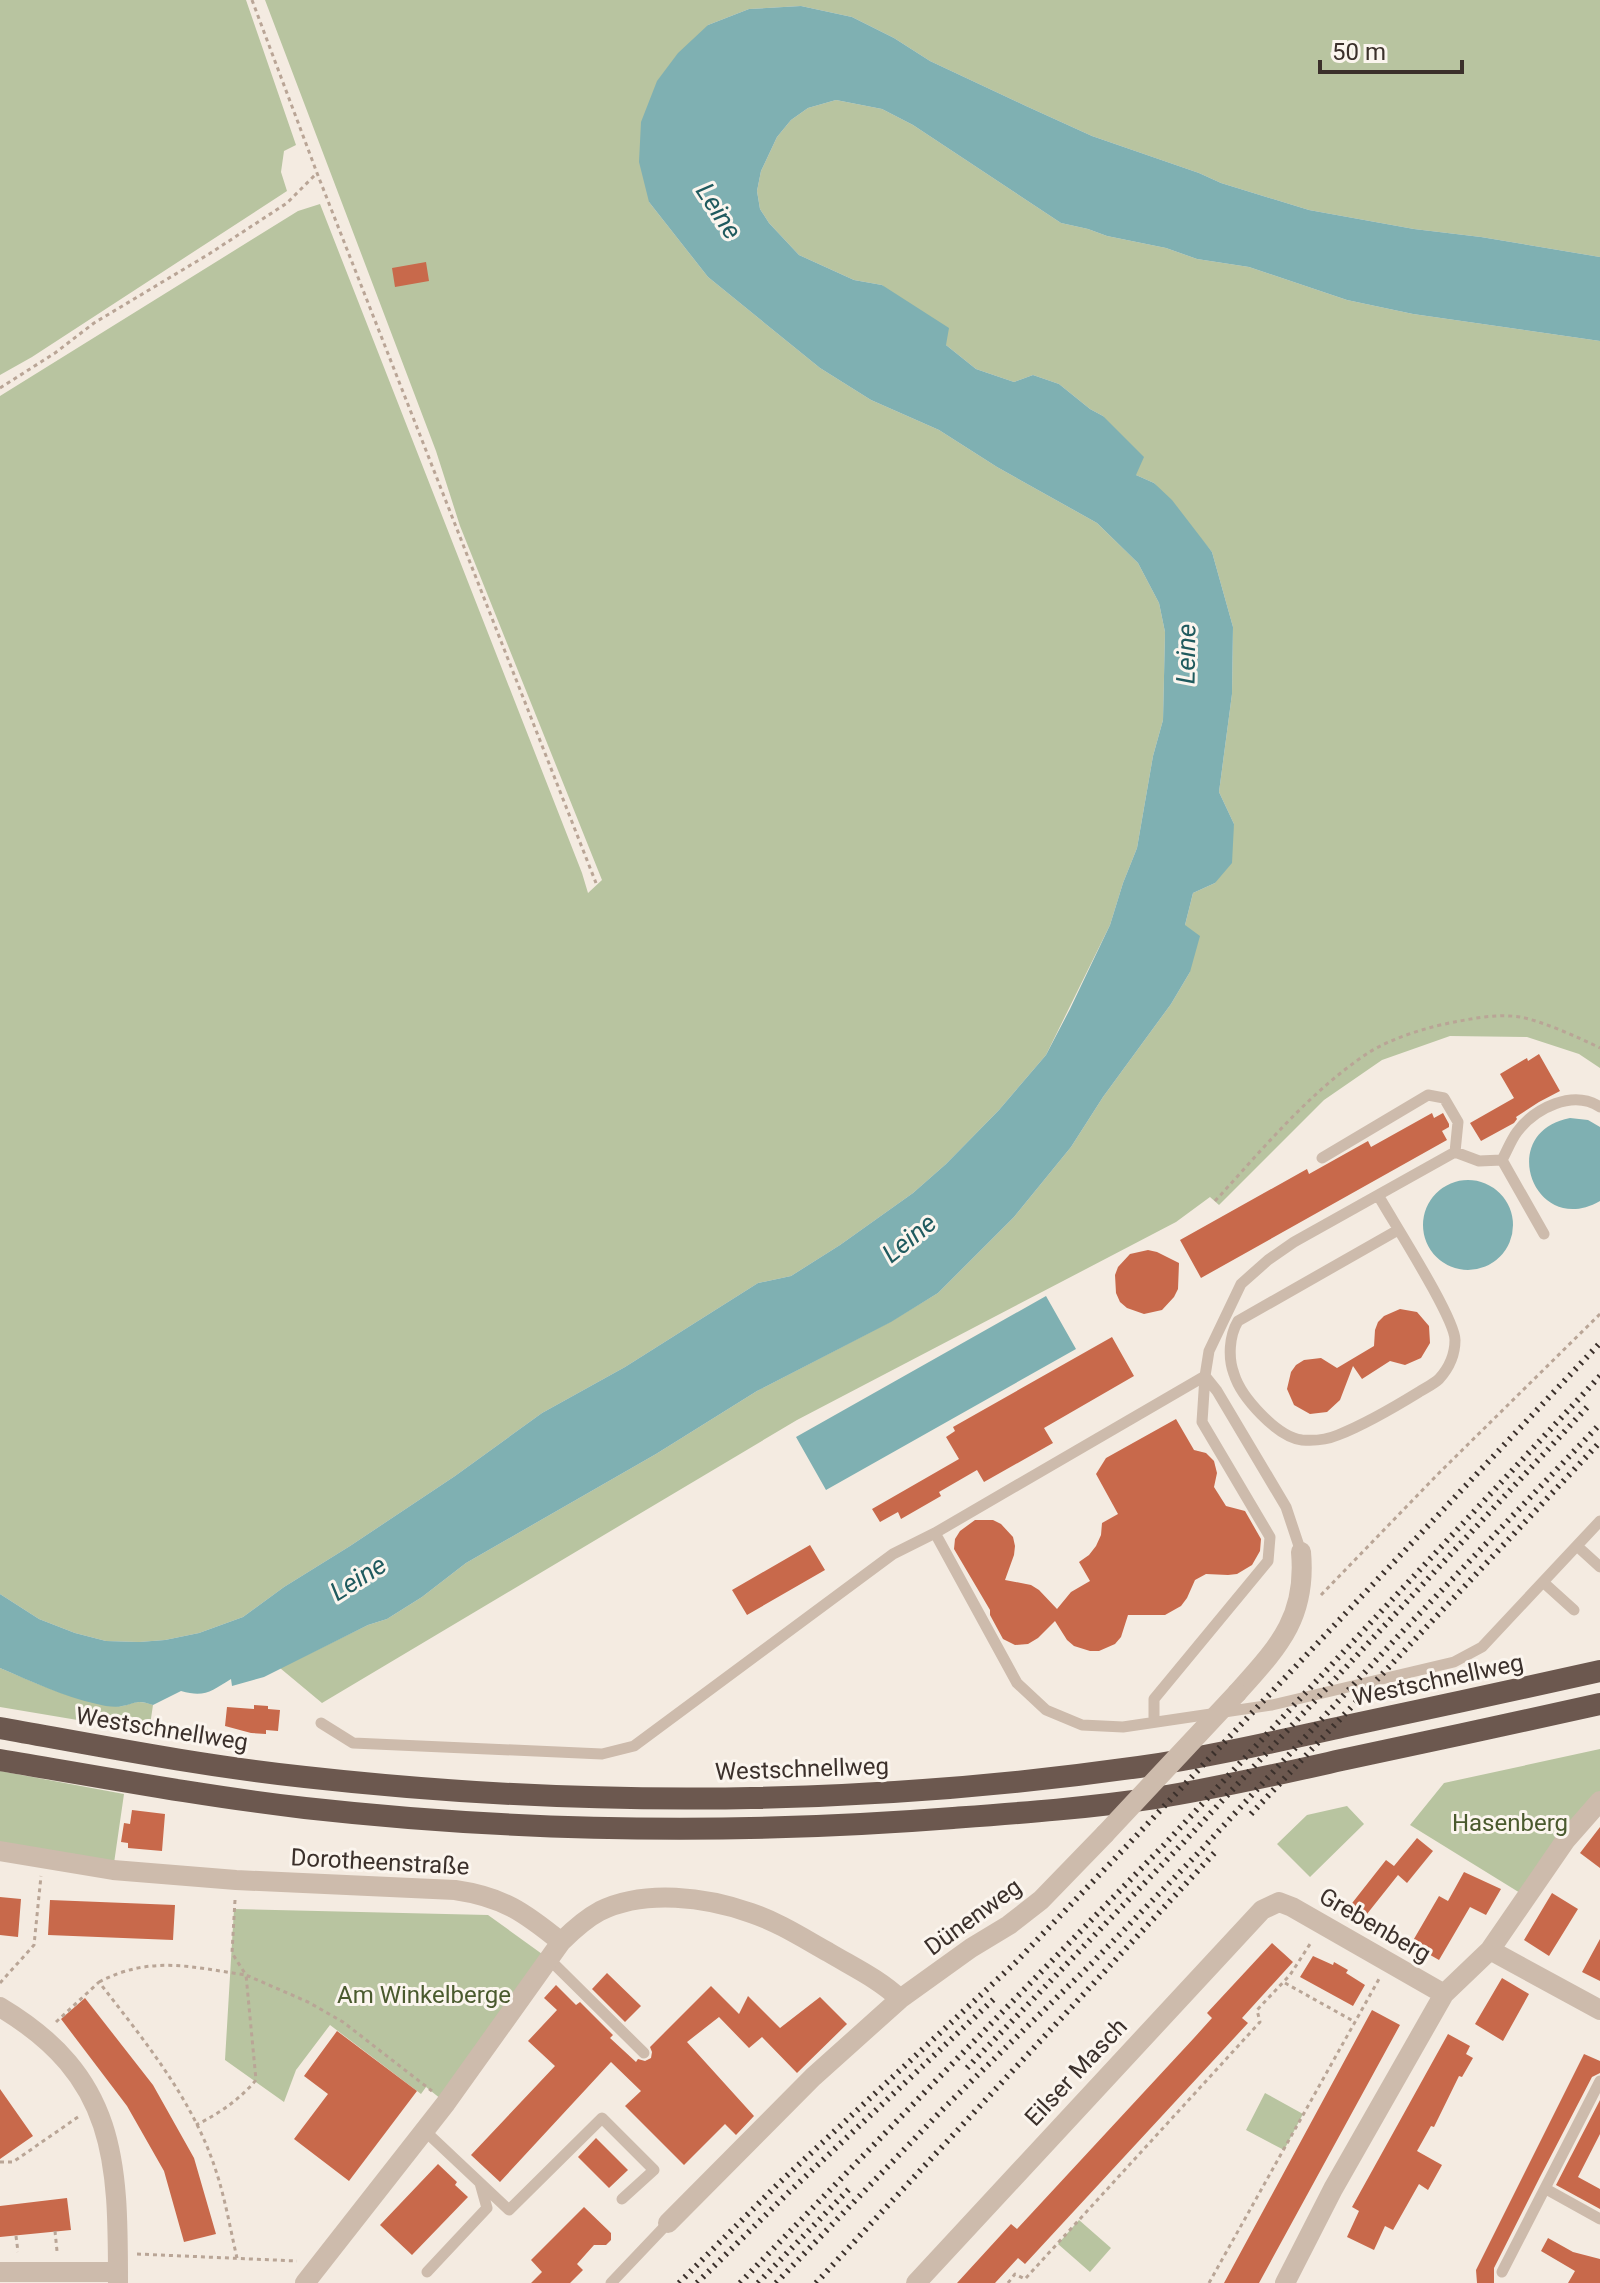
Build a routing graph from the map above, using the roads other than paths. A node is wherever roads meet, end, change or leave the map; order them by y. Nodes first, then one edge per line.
1 (1600, 1107) edge
2 (1455, 1152) junction
3 (1322, 1158) dead end
4 (1502, 1160) junction
5 (1378, 1195) junction
6 (1398, 1230) junction
7 (1544, 1234) dead end
8 (1226, 1313) junction
9 (1238, 1321) junction
10 (1205, 1376) junction
11 (1600, 1521) edge
12 (935, 1533) junction
13 (1577, 1546) junction
14 (1301, 1552) joint
15 (1600, 1567) edge
16 (1543, 1582) junction
17 (1574, 1610) dead end
18 (1600, 1671) edge
19 (1600, 1704) edge
20 (1154, 1722) junction
21 (321, 1723) dead end
22 (0, 1728) edge
23 (0, 1760) edge
24 (1600, 1801) edge
25 (0, 1851) edge
26 (1279, 1902) joint
27 (561, 1942) junction
28 (1490, 1950) junction
29 (549, 1959) junction
30 (1444, 1994) junction
31 (900, 1999) junction
32 (0, 2007) edge
33 (1599, 2007) edge
34 (644, 2053) dead end
35 (1600, 2081) edge
36 (425, 2131) junction
37 (480, 2183) junction
38 (1546, 2189) junction
39 (622, 2199) dead end
40 (1600, 2219) edge
41 (668, 2223) joint
42 (118, 2269) edge
43 (0, 2272) edge
44 (427, 2272) dead end
45 (1502, 2272) dead end
46 (310, 2276) edge
47 (611, 2283) edge
48 (916, 2283) edge
49 (1285, 2283) edge

1 - 4 lane
2 - 3 lane
2 - 4 lane
2 - 5 lane
4 - 7 lane
5 - 6 lane
5 - 8 lane
6 - 9 lane
6 - 9 lane
8 - 9 lane
8 - 10 lane
10 - 12 lane
10 - 14 lane
10 - 20 lane
11 - 13 lane
12 - 20 lane
12 - 21 lane
13 - 15 lane
13 - 16 lane
14 - 31 street, Dünenweg, bridge
16 - 17 lane
16 - 20 lane
18 - 22 highway, Westschnellweg
19 - 23 highway
24 - 28 street
25 - 27 street, Dorotheenstraße
26 - 30 street, Grebenberg
26 - 48 street, Eilser Masch
27 - 29 street
27 - 31 street
28 - 30 street
28 - 33 street
29 - 34 lane
29 - 36 street
30 - 49 street
31 - 41 street, Dünenweg
32 - 42 street
35 - 38 lane
36 - 37 lane
36 - 46 street
37 - 39 lane
37 - 44 lane
38 - 40 lane
38 - 45 lane
41 - 47 lane, Dünenweg
42 - 43 street

